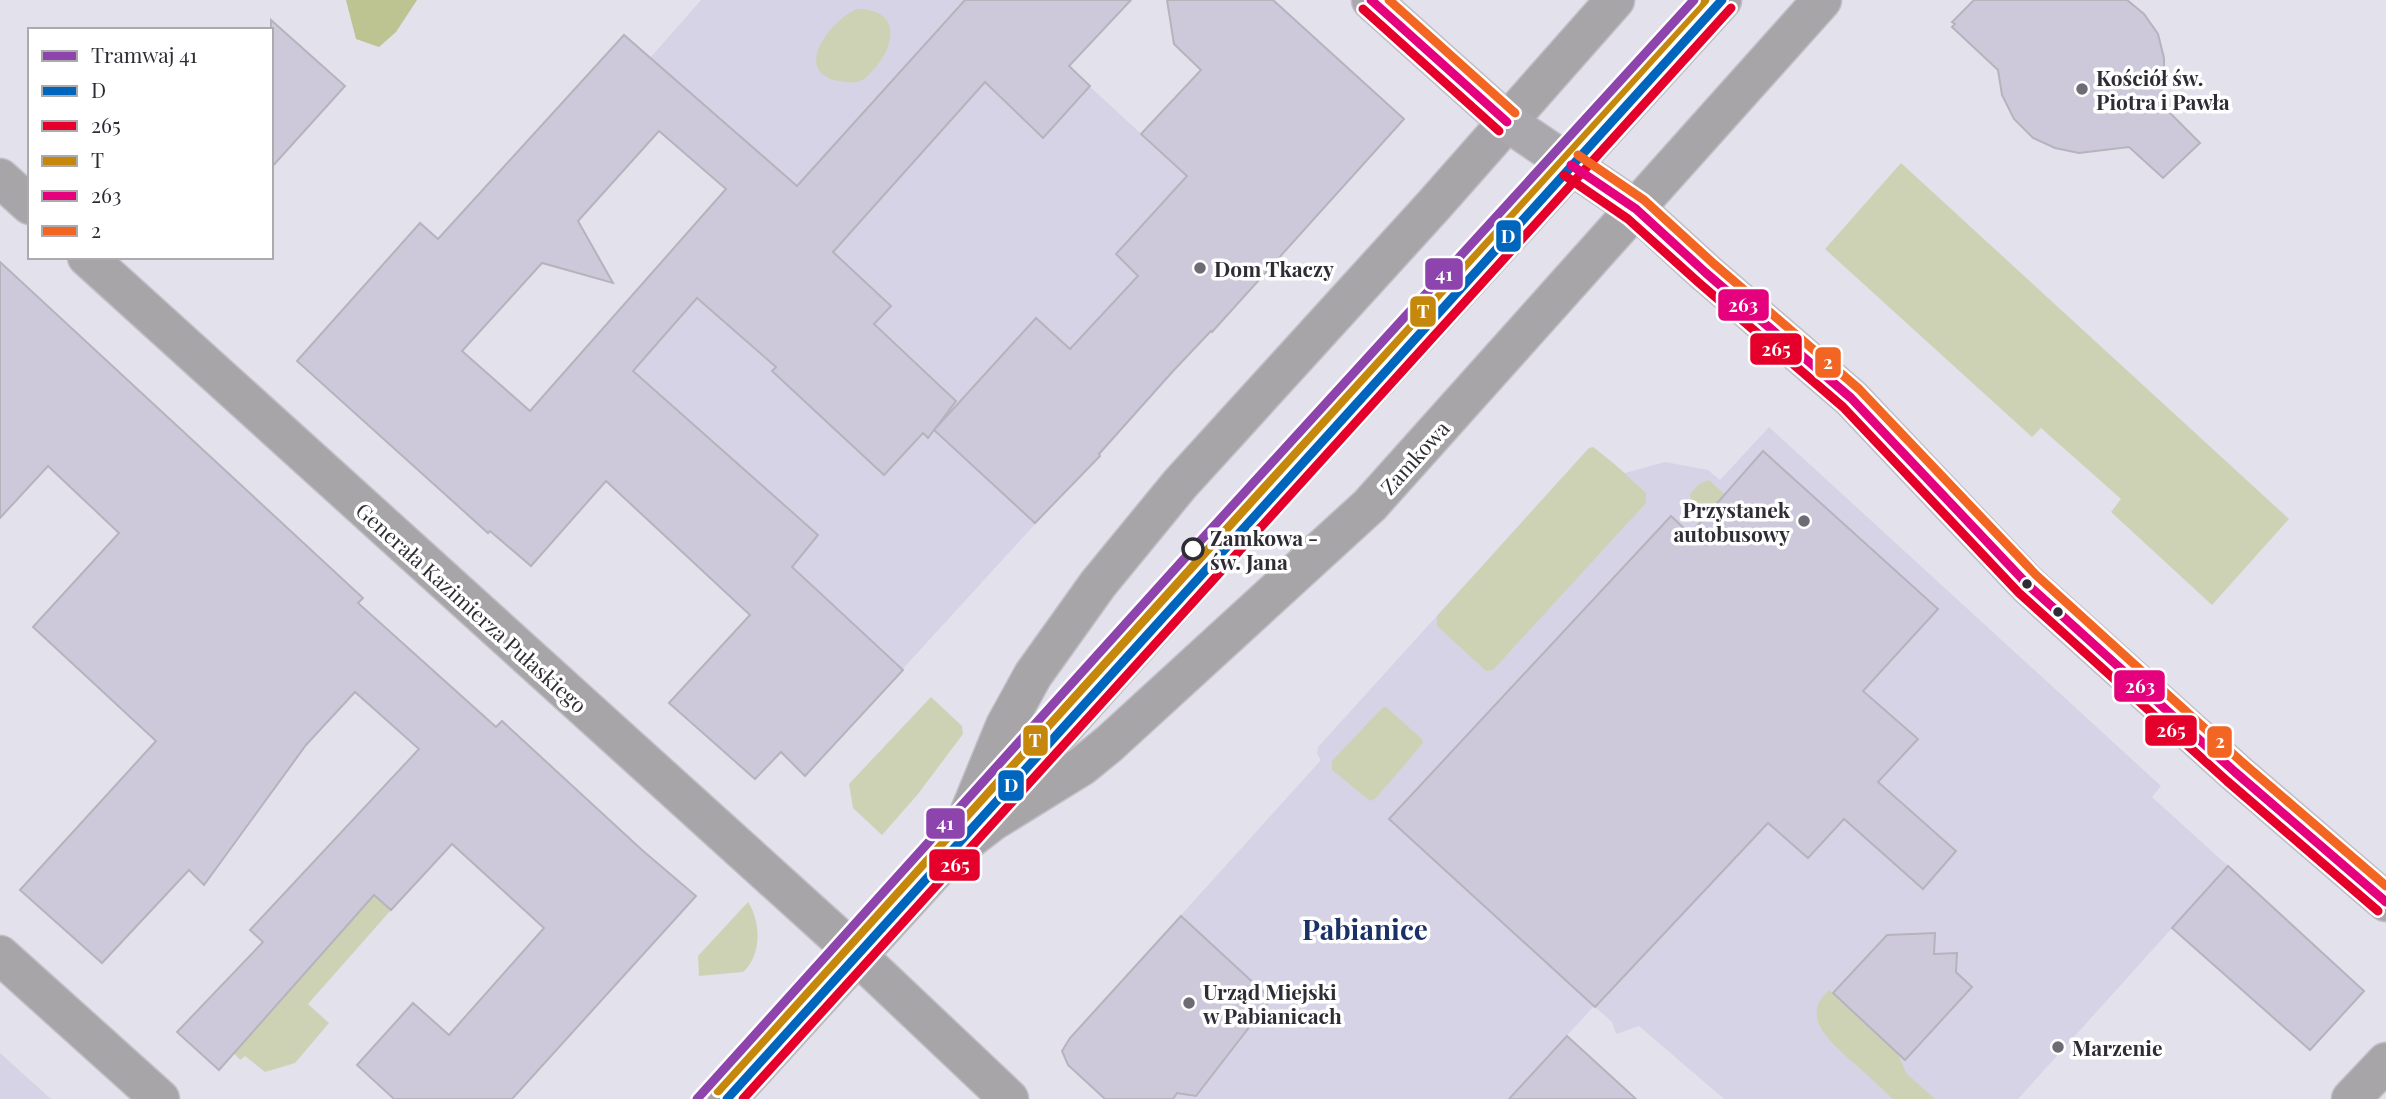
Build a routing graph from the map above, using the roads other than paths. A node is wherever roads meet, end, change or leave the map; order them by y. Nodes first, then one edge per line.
1 (1371, 0) edge
2 (1615, 0) edge
3 (1722, 0) edge
4 (1822, 0) edge
5 (1507, 122) junction
6 (1572, 165) junction
7 (0, 178) edge
8 (28, 203) edge
9 (1636, 209) junction
10 (89, 259) edge
11 (950, 854) junction
12 (2386, 902) edge
13 (0, 955) edge
14 (857, 956) junction
15 (2386, 1062) edge
16 (160, 1099) edge
17 (727, 1099) edge
18 (1009, 1099) edge
19 (2351, 1099) edge

1 - 5 main road
2 - 5 street, Zamkowa
3 - 6 street
4 - 9 street, Zamkowa
5 - 6 main road
5 - 11 street, Zamkowa
6 - 9 main road
6 - 11 street
7 - 8 street
9 - 11 street, Zamkowa
9 - 12 main road
10 - 14 street, Generała Kazimierza Pułaskiego
11 - 14 street, Zamkowa
13 - 16 street
14 - 17 street, Zamkowa
14 - 18 street, Generała Kazimierza Pułaskiego
15 - 19 street

